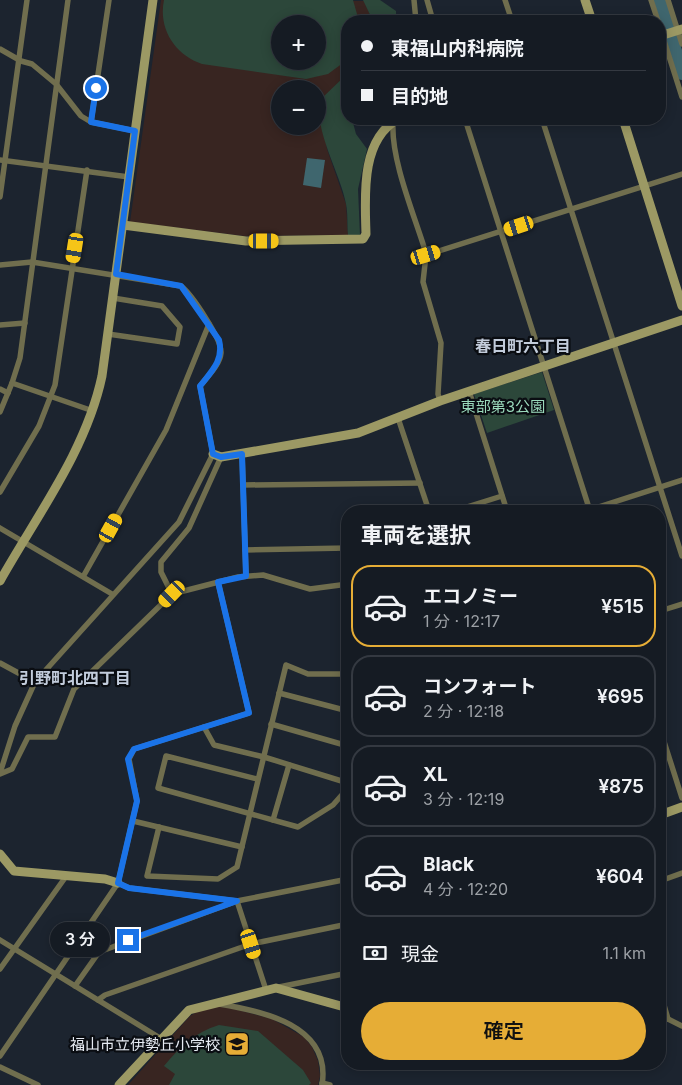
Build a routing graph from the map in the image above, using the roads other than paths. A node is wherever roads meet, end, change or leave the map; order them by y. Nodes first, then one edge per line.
1 (27, 0) edge
2 (68, 0) edge
3 (109, 0) edge
4 (153, 0) edge
5 (414, 0) edge
6 (427, 0) edge
7 (505, 0) edge
8 (585, 0) edge
9 (651, 0) edge
10 (668, 0) edge
11 (415, 15) edge
12 (432, 15) edge
13 (510, 15) edge
14 (590, 15) edge
15 (656, 15) edge
16 (669, 32) edge
17 (682, 44) edge
18 (0, 49) edge
19 (20, 61) junction
20 (56, 84) junction
21 (682, 97) edge
22 (91, 122) junction
23 (389, 125) edge
24 (394, 125) edge
25 (467, 125) edge
26 (544, 125) edge
27 (625, 125) edge
28 (135, 131) junction
29 (3, 160) edge
30 (45, 166) junction
31 (87, 170) junction
32 (682, 174) edge
33 (129, 177) junction
34 (644, 186) junction
35 (0, 197) edge
36 (572, 209) junction
37 (123, 226) junction
38 (501, 232) junction
39 (426, 255) junction
40 (32, 262) junction
41 (0, 265) edge
42 (72, 268) junction
43 (116, 274) junction
44 (113, 298) junction
45 (682, 306) edge
46 (682, 320) edge
47 (24, 323) junction
48 (209, 324) junction
49 (0, 325) edge
50 (108, 334) junction
51 (614, 343) junction
52 (544, 366) junction
53 (12, 383) junction
54 (0, 389) edge
55 (469, 391) junction
56 (8, 393) junction
57 (51, 397) junction
58 (440, 401) junction
59 (93, 411) junction
60 (0, 412) edge
61 (398, 418) junction
62 (242, 454) junction
63 (217, 455) junction
64 (682, 480) edge
65 (420, 483) junction
66 (243, 485) junction
67 (660, 487) junction
68 (0, 492) edge
69 (502, 496) junction
70 (427, 505) edge
71 (473, 505) edge
72 (505, 505) edge
73 (586, 505) edge
74 (606, 505) edge
75 (666, 505) edge
76 (666, 506) edge
77 (0, 528) edge
78 (23, 541) junction
79 (341, 548) edge
80 (245, 550) junction
81 (682, 556) edge
82 (84, 575) junction
83 (246, 576) junction
84 (0, 582) edge
85 (218, 582) junction
86 (341, 585) edge
87 (112, 594) junction
88 (172, 594) junction
89 (682, 604) edge
90 (666, 609) edge
91 (0, 663) edge
92 (341, 673) edge
93 (35, 682) junction
94 (279, 693) junction
95 (341, 709) edge
96 (271, 724) junction
97 (204, 728) junction
98 (341, 744) edge
99 (666, 754) edge
100 (264, 757) junction
101 (289, 765) junction
102 (0, 773) edge
103 (257, 779) junction
104 (341, 781) edge
105 (341, 796) edge
106 (682, 798) edge
107 (682, 808) edge
108 (666, 812) edge
109 (250, 814) junction
110 (132, 820) junction
111 (273, 820) junction
112 (159, 827) junction
113 (242, 847) junction
114 (0, 854) edge
115 (682, 873) edge
116 (67, 875) junction
117 (666, 879) edge
118 (341, 880) edge
119 (118, 883) junction
120 (237, 901) junction
121 (341, 925) edge
122 (0, 940) edge
123 (251, 944) junction
124 (15, 948) junction
125 (0, 969) edge
126 (55, 973) junction
127 (341, 974) edge
128 (75, 986) junction
129 (276, 988) junction
130 (266, 990) junction
131 (98, 1000) junction
132 (212, 1003) junction
133 (341, 1006) edge
134 (666, 1012) edge
135 (668, 1019) joint
136 (682, 1026) edge
137 (160, 1038) junction
138 (0, 1056) edge
139 (0, 1066) edge
140 (322, 1084) edge
141 (38, 1085) edge
142 (119, 1085) edge
143 (330, 1085) edge

1 - 19 street
2 - 20 street
3 - 22 street
4 - 28 street
5 - 11 street
6 - 12 street
7 - 13 street
8 - 14 street
9 - 15 street
10 - 16 street
16 - 17 street
16 - 21 street
18 - 19 street
19 - 20 street
19 - 29 street
20 - 22 street
20 - 30 street
22 - 28 street
23 - 37 street
24 - 39 street
25 - 38 street
26 - 36 street
27 - 34 street
28 - 33 street
29 - 30 street
29 - 35 street
30 - 31 street
30 - 40 street
31 - 33 street
31 - 42 street
32 - 34 street
33 - 37 street
34 - 36 street
34 - 45 street
36 - 38 street
36 - 51 street
37 - 43 street
38 - 39 street
38 - 52 street
39 - 58 street
40 - 41 street
40 - 42 street
40 - 47 street
42 - 43 street
42 - 57 street
43 - 44 street
43 - 48 street
44 - 50 street
44 - 50 street
46 - 51 street
47 - 49 street
47 - 53 street
48 - 63 street
48 - 82 street
50 - 59 street
51 - 52 street
51 - 67 street
52 - 55 street
52 - 73 street
53 - 56 street
53 - 57 street
54 - 56 street
55 - 58 street
55 - 69 street
56 - 60 street
57 - 59 street
57 - 68 street
58 - 61 street
59 - 78 street
61 - 62 street
61 - 65 street
62 - 63 street
62 - 66 street
63 - 87 street
63 - 88 street
64 - 67 street
65 - 66 street
65 - 70 street
66 - 80 street
67 - 74 street
67 - 75 street
69 - 71 street
69 - 72 street
76 - 81 street
77 - 78 street
78 - 82 street
78 - 84 street
79 - 80 street
80 - 83 street
82 - 87 street
83 - 85 street
83 - 86 street
85 - 88 street
85 - 97 street
87 - 93 street
88 - 102 street
89 - 90 street
91 - 93 street
92 - 94 street
93 - 102 street
94 - 95 street
94 - 96 street
96 - 98 street
96 - 100 street
97 - 100 street
97 - 110 street
99 - 106 street
100 - 101 street
100 - 103 street
101 - 104 street
101 - 111 street
103 - 109 street
103 - 109 street
105 - 111 street
107 - 108 street
109 - 111 street
109 - 113 street
110 - 112 street
110 - 119 street
112 - 113 street
112 - 113 street
114 - 116 street
115 - 117 street
116 - 119 street
116 - 124 street
118 - 120 street
119 - 120 street
119 - 126 street
120 - 123 street
120 - 128 street
121 - 123 street
122 - 124 street
123 - 130 street
123 - 131 street
124 - 125 street
124 - 126 street
126 - 128 street
126 - 138 street
127 - 129 street
128 - 131 street
129 - 130 street
129 - 133 street
130 - 132 street
131 - 137 street
132 - 137 street
132 - 140 street
134 - 135 street
135 - 136 street
137 - 142 street
139 - 141 street
140 - 143 street

